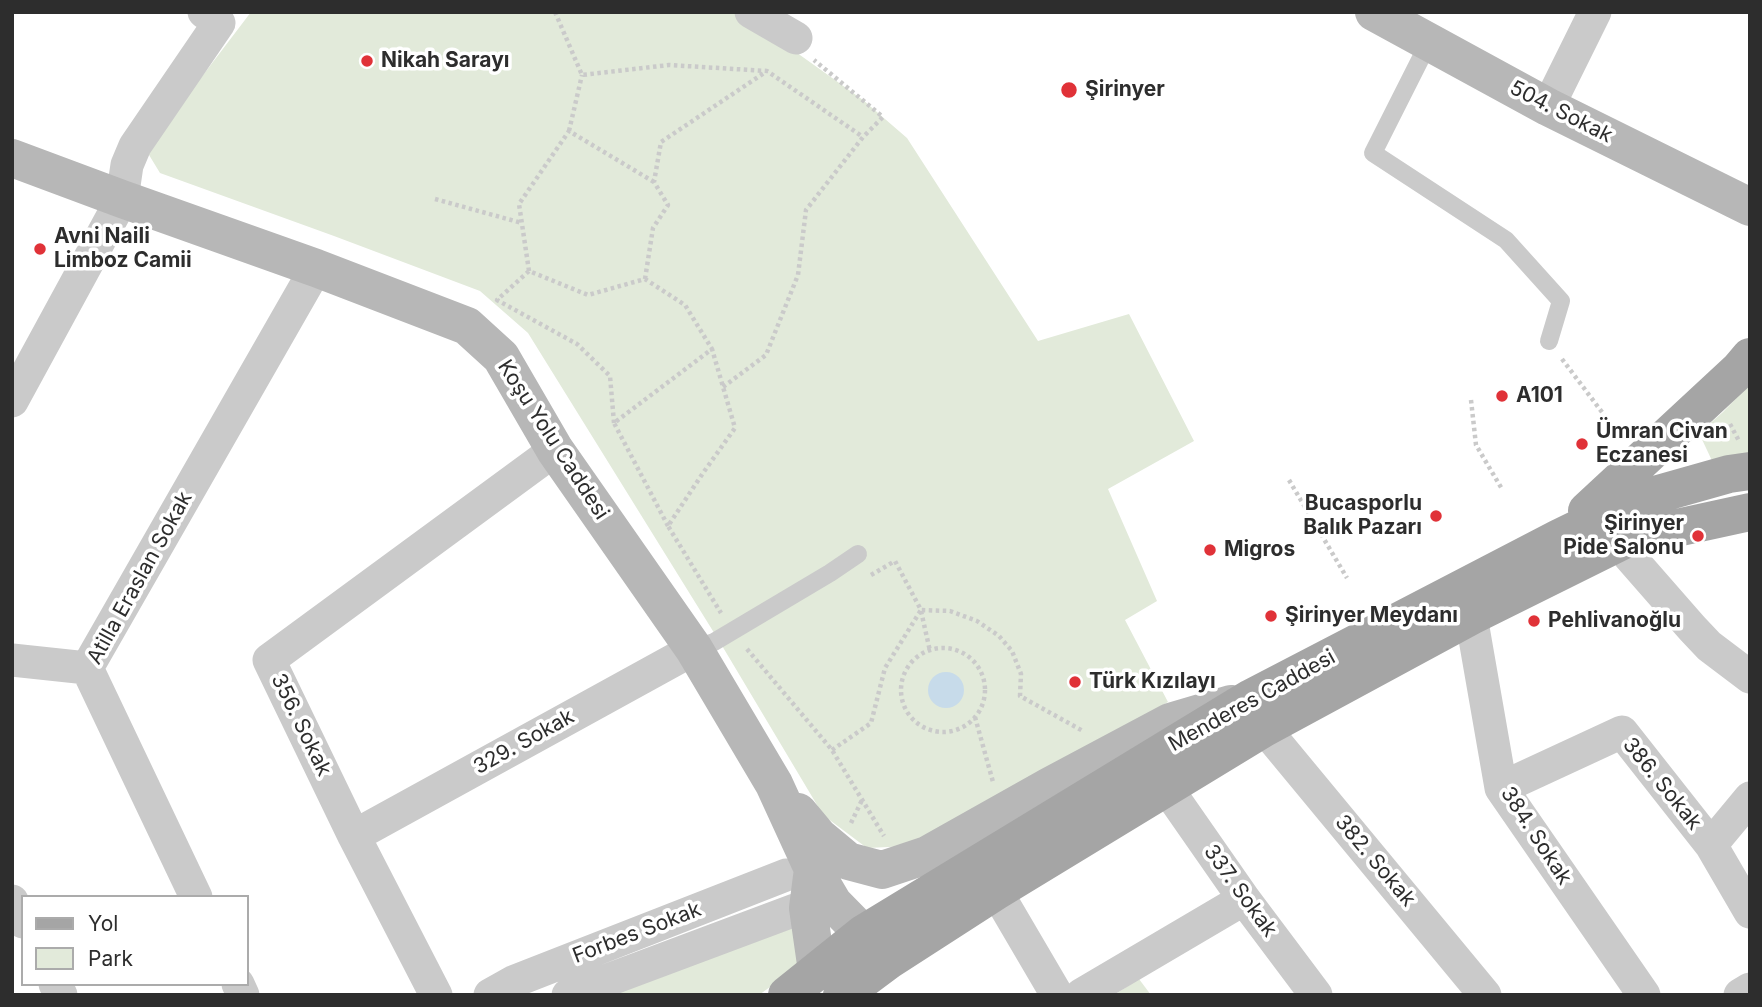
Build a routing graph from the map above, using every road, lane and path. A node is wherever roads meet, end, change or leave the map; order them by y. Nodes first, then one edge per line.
1 (555, 12) edge
2 (751, 12) edge
3 (1374, 12) edge
4 (1595, 12) edge
5 (217, 16) edge
6 (796, 37) joint
7 (1429, 42) junction
8 (768, 71) junction
9 (582, 75) junction
10 (1548, 107) junction
11 (569, 131) junction
12 (863, 137) junction
13 (12, 158) edge
14 (654, 182) junction
15 (435, 198) dead end
16 (122, 199) junction
17 (1750, 207) edge
18 (522, 223) junction
19 (316, 268) junction
20 (529, 271) junction
21 (645, 279) junction
22 (1549, 341) joint
23 (712, 349) junction
24 (1750, 357) edge
25 (723, 387) junction
26 (1471, 400) dead end
27 (12, 401) edge
28 (614, 423) junction
29 (1729, 423) dead end
30 (555, 450) junction
31 (1746, 459) edge
32 (1640, 462) junction
33 (1289, 480) dead end
34 (1502, 489) dead end
35 (1750, 512) edge
36 (668, 526) junction
37 (1557, 539) junction
38 (1626, 539) junction
39 (858, 554) dead end
40 (1348, 578) dead end
41 (860, 581) dead end
42 (921, 610) junction
43 (1471, 615) junction
44 (732, 631) junction
45 (757, 642) dead end
46 (694, 649) junction
47 (930, 651) junction
48 (12, 660) edge
49 (87, 668) junction
50 (1750, 677) edge
51 (1257, 713) junction
52 (975, 717) junction
53 (1090, 734) dead end
54 (832, 750) junction
55 (774, 784) junction
56 (994, 786) dead end
57 (1167, 787) junction
58 (1501, 788) junction
59 (1750, 798) edge
60 (354, 836) junction
61 (888, 843) dead end
62 (1711, 845) junction
63 (800, 872) junction
64 (996, 891) junction
65 (195, 895) edge
66 (1244, 899) junction
67 (12, 901) edge
68 (795, 910) dead end
69 (1750, 912) edge
70 (21, 918) edge
71 (876, 947) junction
72 (829, 983) edge
73 (605, 989) edge
74 (1750, 989) edge
75 (436, 995) edge
76 (490, 995) edge
77 (568, 995) edge
78 (787, 995) edge
79 (1057, 995) edge
80 (1081, 995) edge
81 (1316, 995) edge
82 (1485, 995) edge
83 (1644, 995) edge
84 (1740, 995) edge

1 - 9 path
2 - 6 street
3 - 7 main road, 504. Sokak
4 - 10 street
5 - 16 street
6 - 12 path
7 - 10 main road, 504. Sokak
7 - 22 lane
8 - 9 path
8 - 12 path
8 - 14 path
9 - 11 path
10 - 17 main road, 504. Sokak
11 - 14 path
11 - 18 path
12 - 25 path
13 - 16 main road, Koşu Yolu Caddesi
14 - 21 path
15 - 18 path
16 - 19 main road, Koşu Yolu Caddesi
16 - 27 street
18 - 20 path
19 - 30 main road, Koşu Yolu Caddesi
19 - 49 street, Atilla Eraslan Sokak
20 - 21 path
20 - 28 path
21 - 23 path
22 - 32 path
23 - 25 path
23 - 28 path
24 - 32 main road
25 - 36 path
26 - 34 path
28 - 36 path
29 - 31 path
30 - 46 main road, Koşu Yolu Caddesi
30 - 60 street, 356. Sokak
31 - 37 main road, Menderes Caddesi
32 - 37 main road
33 - 40 path
35 - 38 main road, Menderes Caddesi
36 - 44 path
37 - 51 main road, Menderes Caddesi
38 - 43 main road, Menderes Caddesi
38 - 50 street
39 - 44 lane
41 - 42 path
42 - 47 path
42 - 53 path
42 - 54 path
43 - 51 main road, Menderes Caddesi
43 - 58 street, 384. Sokak
44 - 46 lane
45 - 54 path
46 - 55 main road, Koşu Yolu Caddesi
46 - 60 street, 329. Sokak
47 - 52 path
47 - 52 path
48 - 49 street
49 - 65 street, Atilla Eraslan Sokak
51 - 55 main road
51 - 57 main road, Menderes Caddesi
51 - 71 main road, Menderes Caddesi
51 - 82 street, 382. Sokak
52 - 56 path
54 - 61 path
55 - 63 main road, Koşu Yolu Caddesi
57 - 64 main road, Menderes Caddesi
57 - 66 street, 337. Sokak
58 - 62 street, 386. Sokak
58 - 83 street, 384. Sokak
59 - 62 street
60 - 75 street, 356. Sokak
62 - 69 street, 386. Sokak
63 - 71 main road, Koşu Yolu Caddesi
63 - 72 main road
63 - 76 street, Forbes Sokak
64 - 71 main road, Menderes Caddesi
64 - 79 street
66 - 80 street
66 - 81 street, 337. Sokak
67 - 70 street
68 - 73 street, Forbes Sokak
71 - 72 main road, Menderes Caddesi
72 - 78 main road, Menderes Caddesi
73 - 77 street, Forbes Sokak
74 - 84 street

